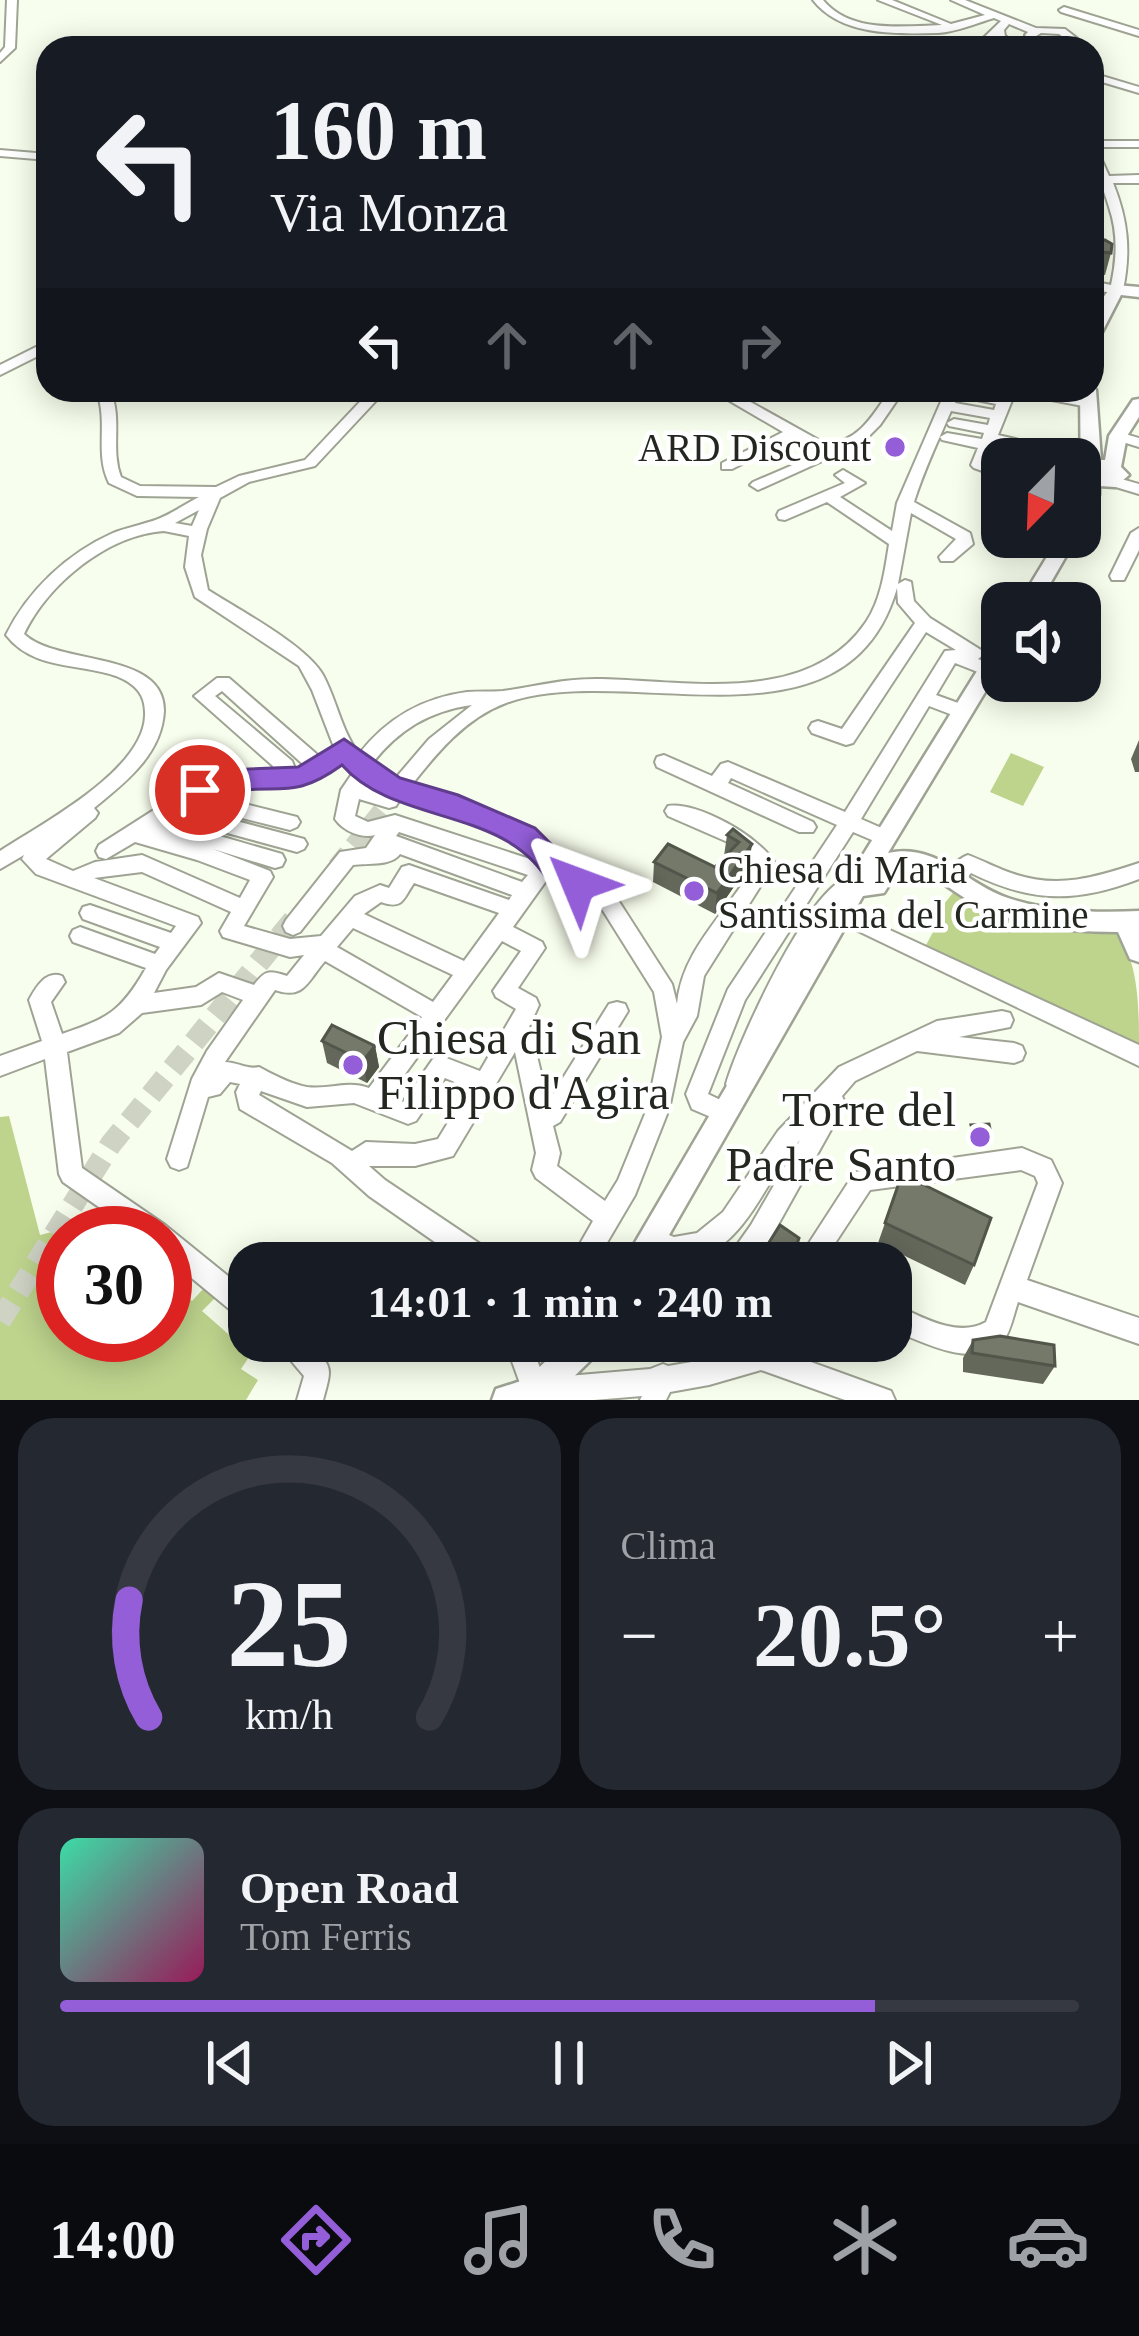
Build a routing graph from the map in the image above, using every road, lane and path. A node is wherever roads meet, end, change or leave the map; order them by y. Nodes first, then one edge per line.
1 (12, 0) edge
2 (818, 0) edge
3 (883, 0) edge
4 (956, 0) edge
5 (1061, 5) edge
6 (994, 15) junction
7 (1004, 25) junction
8 (949, 27) junction
9 (1068, 29) junction
10 (1035, 31) junction
11 (1139, 34) edge
12 (914, 36) edge
13 (992, 36) edge
14 (1000, 36) edge
15 (1032, 36) edge
16 (1070, 36) edge
17 (0, 59) edge
18 (1104, 80) edge
19 (1139, 90) edge
20 (1139, 144) edge
21 (1104, 146) edge
22 (0, 153) edge
23 (36, 156) edge
24 (1139, 179) edge
25 (1105, 180) joint
26 (1104, 292) edge
27 (1138, 292) edge
28 (1113, 297) junction
29 (1104, 314) edge
30 (36, 352) edge
31 (0, 371) edge
32 (108, 402) edge
33 (368, 402) edge
34 (740, 402) edge
35 (888, 402) edge
36 (1089, 402) edge
37 (951, 410) edge
38 (1137, 410) edge
39 (997, 420) edge
40 (795, 432) junction
41 (1118, 436) junction
42 (1139, 442) edge
43 (837, 451) junction
44 (727, 466) dead end
45 (843, 475) dead end
46 (1103, 478) junction
47 (1101, 481) edge
48 (758, 485) dead end
49 (1139, 488) edge
50 (215, 492) junction
51 (831, 498) junction
52 (905, 503) junction
53 (785, 514) dead end
54 (158, 526) junction
55 (196, 532) junction
56 (1139, 532) edge
57 (896, 541) junction
58 (946, 557) dead end
59 (1118, 576) dead end
60 (905, 586) dead end
61 (924, 622) junction
62 (981, 653) edge
63 (981, 658) edge
64 (981, 682) edge
65 (505, 697) junction
66 (926, 698) junction
67 (455, 700) junction
68 (475, 711) junction
69 (963, 712) junction
70 (818, 728) dead end
71 (898, 743) junction
72 (344, 749) junction
73 (934, 758) junction
74 (664, 762) dead end
75 (320, 768) junction
76 (362, 768) junction
77 (723, 777) junction
78 (231, 780) junction
79 (283, 781) junction
80 (112, 782) junction
81 (351, 790) junction
82 (392, 802) junction
83 (169, 810) junction
84 (675, 811) dead end
85 (847, 820) junction
86 (290, 822) dead end
87 (806, 827) dead end
88 (141, 828) junction
89 (886, 838) junction
90 (297, 844) dead end
91 (106, 851) dead end
92 (376, 852) junction
93 (0, 861) edge
94 (1139, 871) edge
95 (552, 874) junction
96 (77, 878) junction
97 (814, 879) junction
98 (953, 880) junction
99 (848, 895) junction
100 (519, 900) junction
101 (245, 909) junction
102 (90, 913) dead end
103 (350, 917) junction
104 (1132, 922) edge
105 (293, 926) tunnel mouth
106 (498, 929) junction
107 (80, 936) dead end
108 (176, 944) junction
109 (322, 946) junction
110 (1139, 952) edge
111 (159, 964) junction
112 (467, 972) junction
113 (54, 982) dead end
114 (137, 1004) junction
115 (253, 1004) junction
116 (617, 1011) dead end
117 (436, 1014) junction
118 (1002, 1020) dead end
119 (517, 1030) junction
120 (674, 1036) junction
121 (917, 1041) junction
122 (55, 1047) junction
123 (1014, 1053) dead end
124 (1139, 1056) edge
125 (0, 1066) edge
126 (259, 1078) junction
127 (841, 1080) junction
128 (486, 1084) junction
129 (200, 1086) junction
130 (372, 1102) junction
131 (730, 1104) junction
132 (540, 1122) junction
133 (179, 1159) dead end
134 (353, 1165) junction
135 (117, 1206) edge
136 (609, 1219) junction
137 (455, 1242) edge
138 (594, 1242) edge
139 (649, 1242) edge
140 (706, 1242) edge
141 (753, 1242) edge
142 (822, 1242) edge
143 (192, 1262) edge
144 (1012, 1287) junction
145 (228, 1292) edge
146 (912, 1324) edge
147 (1139, 1331) edge
148 (309, 1362) edge
149 (523, 1362) edge
150 (564, 1362) edge
151 (730, 1362) edge
152 (793, 1362) edge
153 (658, 1389) edge
154 (525, 1397) edge
155 (874, 1399) edge
156 (310, 1400) edge

1 - 17 street
2 - 8 street
3 - 8 street
4 - 6 street
5 - 9 street
5 - 11 street
6 - 7 street
6 - 8 street
7 - 10 street
7 - 13 street
7 - 14 street
8 - 12 street
9 - 10 street
9 - 16 street
10 - 15 street
18 - 19 street
20 - 21 street
22 - 23 street
24 - 25 street
25 - 28 street
26 - 28 street
27 - 28 main road
28 - 29 main road
30 - 31 street
32 - 50 street
33 - 50 street
34 - 40 street
35 - 43 street
36 - 46 main road
37 - 39 street
37 - 39 street
37 - 52 street
38 - 41 main road
40 - 43 street
40 - 44 street
41 - 42 street
41 - 46 main road
43 - 48 street
45 - 51 street
46 - 47 main road
46 - 49 street
50 - 54 street
50 - 55 street
51 - 53 street
51 - 57 street
52 - 57 street
52 - 58 street
54 - 55 street
54 - 80 street
55 - 72 street
56 - 59 street
57 - 65 street
60 - 61 street
61 - 62 street
61 - 70 street
63 - 66 street
64 - 69 main road
65 - 67 street
65 - 68 street
66 - 69 street
66 - 71 street
67 - 68 street
67 - 76 street
68 - 82 street
69 - 73 main road
71 - 73 street
71 - 85 street
72 - 75 street
72 - 76 street
73 - 89 main road
74 - 77 street
75 - 79 street
75 - 79 street
76 - 81 street
76 - 95 street
77 - 85 street
77 - 87 street
78 - 79 street
78 - 83 street
78 - 86 street
80 - 93 street
80 - 96 street
81 - 82 street
81 - 82 street
82 - 92 street
82 - 95 street
83 - 88 street
83 - 90 street
84 - 120 street
85 - 89 street
85 - 97 street
88 - 91 street
88 - 101 street
89 - 99 main road
92 - 100 street
92 - 105 street
94 - 98 street
95 - 100 street
95 - 120 street
96 - 101 street
96 - 108 street
97 - 99 street
97 - 131 street
98 - 99 main road
98 - 104 main road
99 - 124 street
99 - 131 main road
100 - 103 street
100 - 106 street
101 - 109 street
102 - 108 street
103 - 109 street
103 - 112 street
104 - 110 main road
106 - 112 street
106 - 119 street
107 - 111 street
108 - 111 street
109 - 115 street
109 - 117 street
111 - 114 street
112 - 117 street
113 - 122 street
114 - 115 street
114 - 122 street
115 - 129 street
116 - 132 street
117 - 130 street
118 - 121 street
119 - 128 street
119 - 132 street
120 - 136 street
121 - 123 street
121 - 127 street
122 - 125 street
122 - 135 street
126 - 129 street
126 - 130 street
126 - 134 street
127 - 140 street
127 - 141 street
128 - 130 street
128 - 134 street
129 - 133 street
131 - 139 main road
132 - 136 street
134 - 137 street
136 - 138 street
142 - 144 street
143 - 145 street
144 - 146 street
144 - 147 street
148 - 156 street
149 - 154 street
150 - 154 main road
151 - 153 street
152 - 155 street
153 - 154 street

